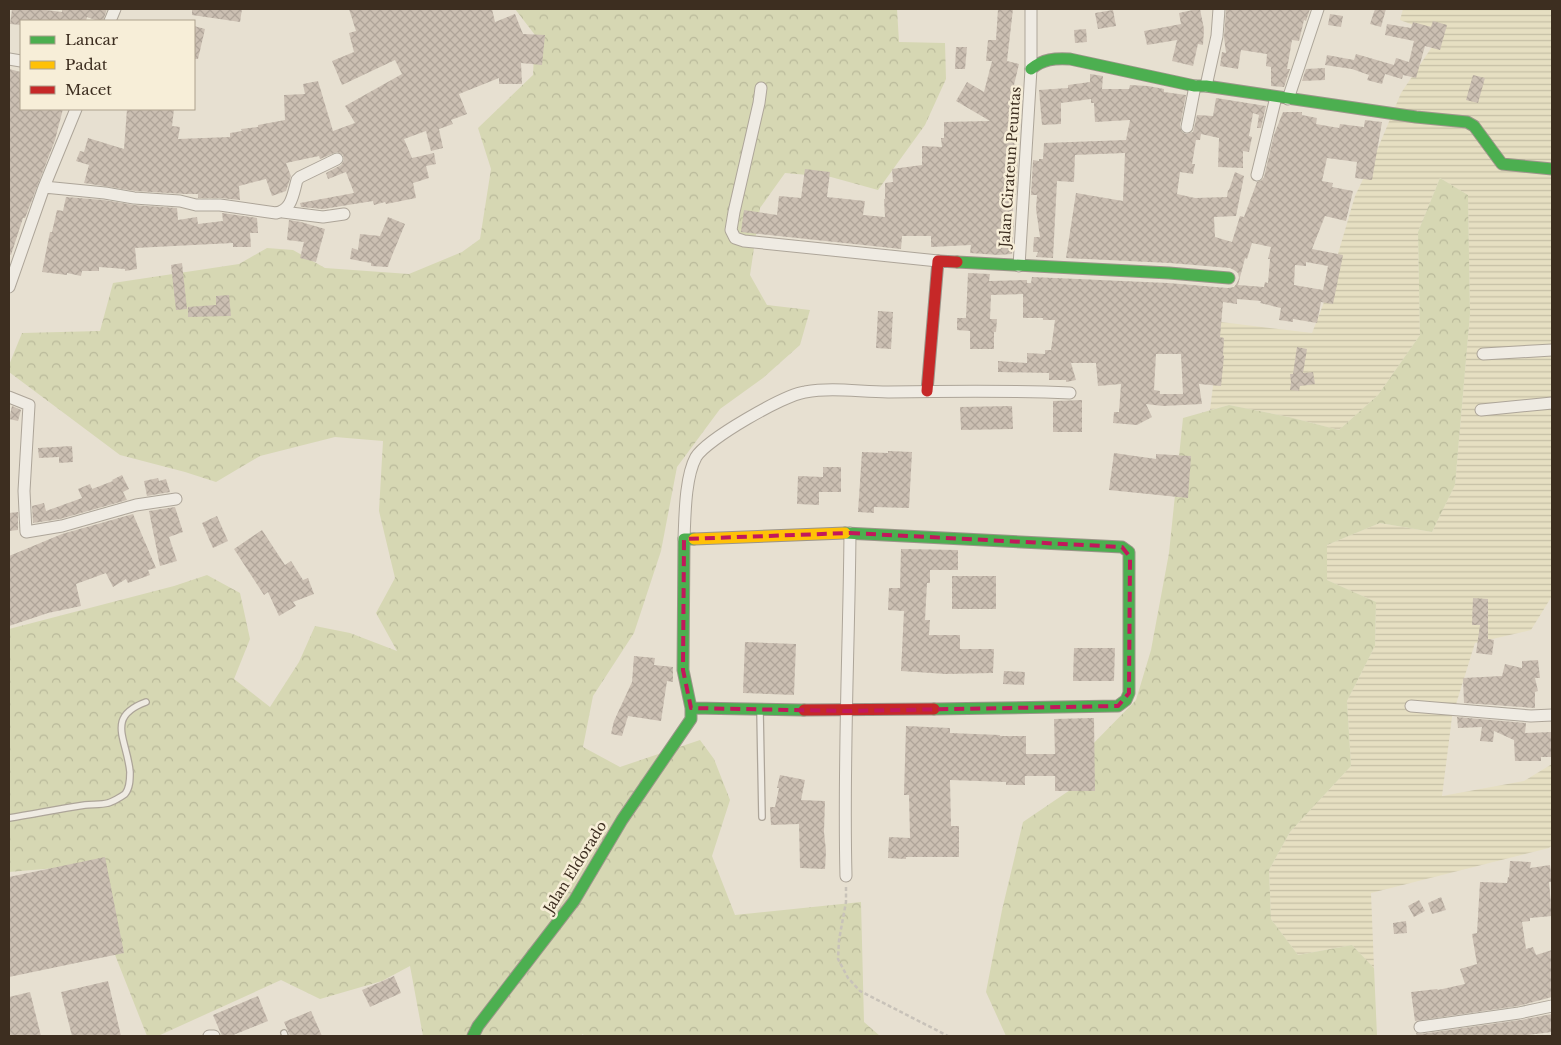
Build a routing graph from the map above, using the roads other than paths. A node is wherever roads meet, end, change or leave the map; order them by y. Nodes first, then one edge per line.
1 (1031, 9) edge
2 (1219, 9) edge
3 (1318, 9) edge
4 (1031, 69) junction
5 (1200, 86) junction
6 (761, 88) dead end
7 (1276, 97) junction
8 (1288, 99) junction
9 (76, 110) edge
10 (1187, 126) dead end
11 (336, 159) dead end
12 (1552, 169) edge
13 (1257, 175) dead end
14 (44, 187) junction
15 (283, 212) junction
16 (344, 214) dead end
17 (938, 261) junction
18 (1019, 266) junction
19 (1229, 278) dead end
20 (9, 287) edge
21 (1552, 350) edge
22 (1483, 354) dead end
23 (927, 391) junction
24 (1070, 393) dead end
25 (9, 398) edge
26 (1552, 403) edge
27 (1481, 410) dead end
28 (176, 499) dead end
29 (850, 533) junction
30 (684, 539) junction
31 (146, 702) dead end
32 (1411, 706) dead end
33 (691, 708) junction
34 (760, 710) junction
35 (846, 711) junction
36 (1552, 715) edge
37 (762, 817) dead end
38 (9, 818) edge
39 (846, 876) road end
40 (1552, 1006) edge
41 (1420, 1027) dead end
42 (209, 1036) edge
43 (214, 1036) edge
44 (473, 1036) edge

1 - 4 street, Jalan Cirateun Peuntas
2 - 5 street
3 - 8 street
4 - 5 street
4 - 18 street, Jalan Cirateun Peuntas
5 - 7 street
5 - 10 street
6 - 17 street
7 - 8 street
7 - 13 street
8 - 12 street
9 - 14 street
11 - 15 street
14 - 15 street
14 - 20 street
15 - 16 street
17 - 18 street
17 - 23 street
18 - 19 street, Jalan Cirateun Peuntas
21 - 22 street
23 - 24 street
23 - 30 street
25 - 28 street
26 - 27 street
29 - 30 street
29 - 35 street
29 - 35 street
30 - 33 street
31 - 38 lane
32 - 36 street
33 - 34 street
33 - 44 street, Jalan Eldorado
34 - 35 street
34 - 37 lane
35 - 39 street
40 - 41 street
42 - 43 street

